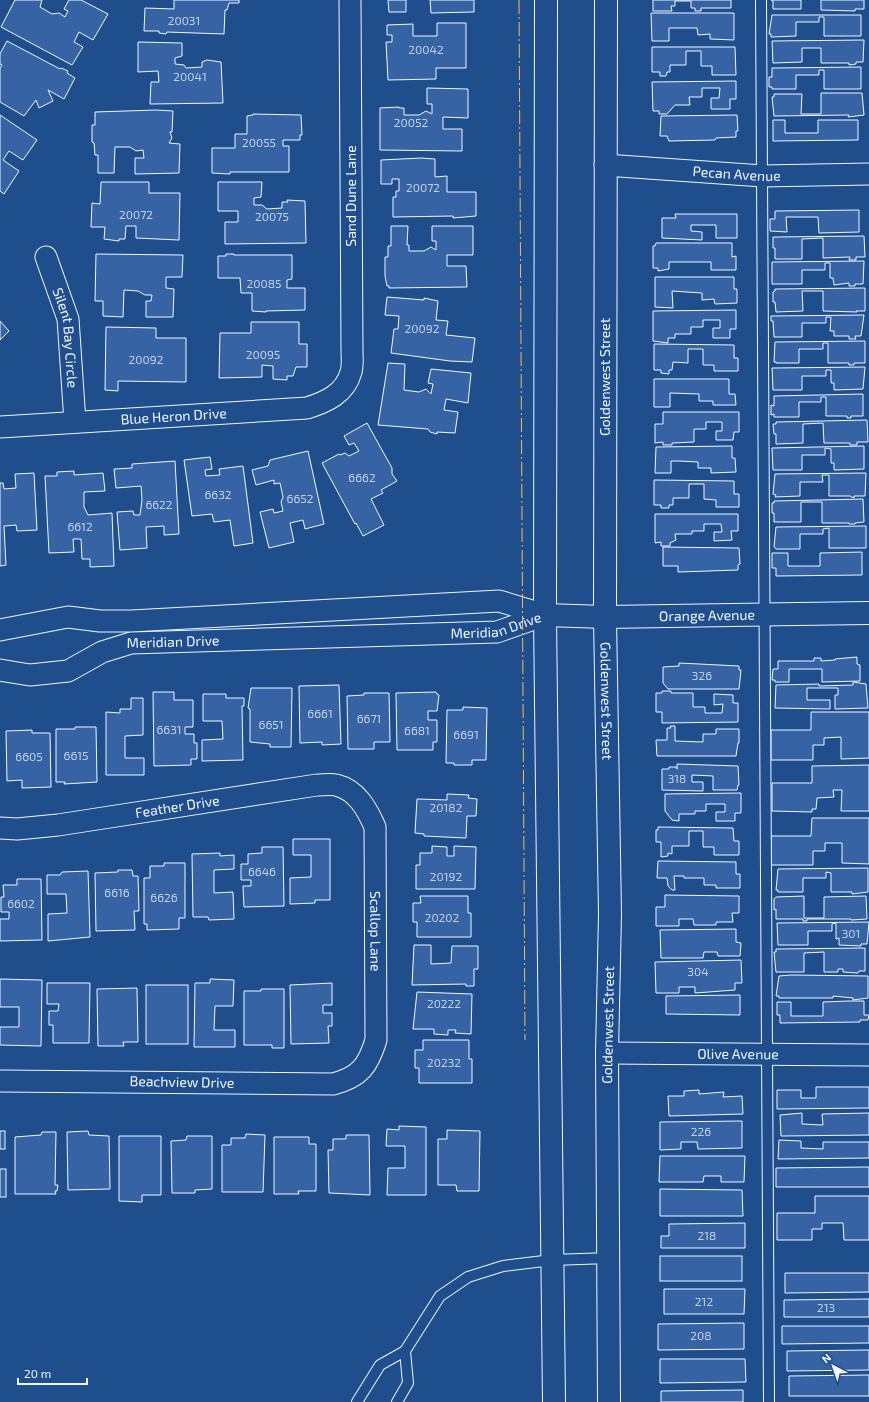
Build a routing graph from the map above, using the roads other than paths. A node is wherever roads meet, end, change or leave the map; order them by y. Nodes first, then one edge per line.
1 (350, 0) edge
2 (546, 0) edge
3 (606, 0) edge
4 (761, 0) edge
5 (605, 165) junction
6 (869, 174) edge
7 (763, 176) junction
8 (46, 257) dead end
9 (342, 390) joint
10 (75, 422) junction
11 (0, 427) edge
12 (869, 613) edge
13 (764, 614) junction
14 (545, 616) junction
15 (605, 617) junction
16 (0, 630) edge
17 (0, 670) edge
18 (353, 794) joint
19 (0, 828) edge
20 (607, 1053) junction
21 (767, 1055) junction
22 (869, 1055) edge
23 (361, 1071) joint
24 (0, 1081) edge
25 (609, 1258) junction
26 (552, 1260) junction
27 (405, 1351) junction
28 (357, 1402) edge
29 (397, 1402) edge
30 (554, 1402) edge
31 (609, 1402) edge
32 (769, 1402) edge

1 - 9 street, Sand Dune Lane
2 - 14 main road
3 - 5 main road, Goldenwest Street
4 - 7 lane
5 - 7 street, Pecan Avenue
5 - 15 main road, Goldenwest Street
6 - 7 street, Pecan Avenue
7 - 13 lane
8 - 10 street, Silent Bay Circle
9 - 10 street, Blue Heron Drive
10 - 11 street, Blue Heron Drive
12 - 13 main road, Orange Avenue
13 - 15 main road, Orange Avenue
13 - 21 lane
14 - 15 main road, Orange Avenue
14 - 16 street, Meridian Drive
14 - 17 street, Meridian Drive
14 - 26 main road
15 - 20 main road, Goldenwest Street
18 - 19 street, Feather Drive
18 - 23 street, Scallop Lane
20 - 21 street, Olive Avenue
20 - 25 main road, Goldenwest Street
21 - 22 street, Olive Avenue
21 - 32 lane
23 - 24 street, Beachview Drive
25 - 26 lane
25 - 31 main road, Goldenwest Street
26 - 27 lane
26 - 30 main road
27 - 28 lane
27 - 29 lane

